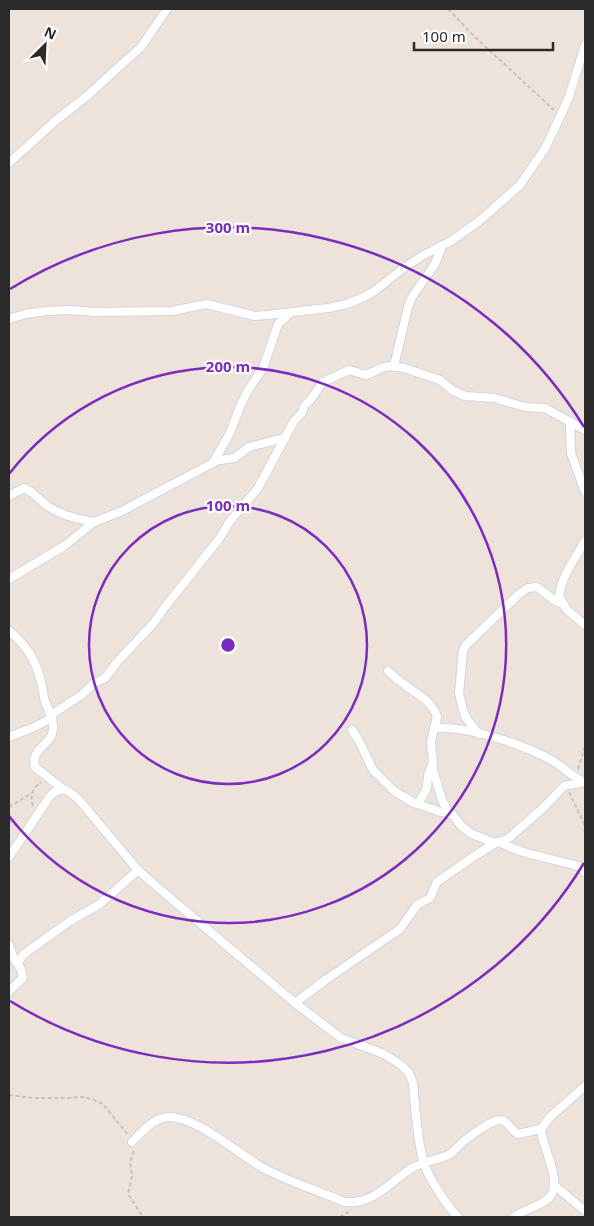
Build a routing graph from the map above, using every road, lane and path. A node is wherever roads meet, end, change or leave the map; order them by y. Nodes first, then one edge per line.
1 (167, 9) edge
2 (448, 9) edge
3 (585, 45) edge
4 (560, 116) junction
5 (9, 163) edge
6 (442, 246) junction
7 (292, 312) junction
8 (9, 318) edge
9 (394, 366) junction
10 (570, 422) junction
11 (585, 430) edge
12 (285, 438) junction
13 (214, 461) junction
14 (585, 492) edge
15 (9, 496) edge
16 (94, 522) junction
17 (585, 541) edge
18 (9, 579) edge
19 (563, 604) junction
20 (585, 625) edge
21 (9, 631) edge
22 (388, 671) dead end
23 (51, 716) junction
24 (435, 728) junction
25 (352, 730) dead end
26 (479, 734) junction
27 (9, 736) edge
28 (585, 746) edge
29 (432, 766) junction
30 (50, 778) junction
31 (577, 779) junction
32 (585, 782) edge
33 (567, 785) junction
34 (63, 789) junction
35 (32, 793) junction
36 (418, 804) junction
37 (9, 807) edge
38 (37, 813) junction
39 (449, 813) junction
40 (9, 820) edge
41 (585, 826) edge
42 (25, 832) junction
43 (498, 842) junction
44 (9, 857) edge
45 (138, 870) junction
46 (585, 872) edge
47 (10, 948) edge
48 (24, 954) junction
49 (17, 963) junction
50 (9, 991) edge
51 (295, 1003) junction
52 (585, 1086) edge
53 (9, 1096) edge
54 (541, 1129) junction
55 (132, 1142) junction
56 (424, 1162) junction
57 (554, 1185) junction
58 (585, 1211) edge
59 (142, 1217) edge
60 (458, 1217) edge
61 (514, 1217) edge

1 - 5 street
2 - 4 path
3 - 4 street
4 - 6 street
6 - 7 street
6 - 9 street
7 - 8 street
7 - 13 street
9 - 10 street
9 - 12 street
10 - 11 street
10 - 14 street
12 - 13 street
12 - 23 street
13 - 16 street
15 - 16 street
16 - 18 street
17 - 19 street
19 - 20 street
19 - 26 street
21 - 23 street
22 - 24 street
23 - 27 street
23 - 30 street
24 - 26 street
24 - 29 street
25 - 36 street
26 - 31 street
28 - 31 path
29 - 36 street
29 - 39 street
30 - 34 street
30 - 35 path
31 - 32 street
32 - 33 street
33 - 41 path
33 - 43 street
34 - 38 street
34 - 45 street
35 - 37 path
35 - 38 path
36 - 39 street
38 - 42 street
39 - 43 street
40 - 42 path
42 - 44 street
43 - 46 street
43 - 51 street
45 - 48 street
45 - 51 street
47 - 48 street
47 - 49 street
48 - 49 street
49 - 50 street
51 - 56 street
52 - 54 street
53 - 55 path
54 - 56 street
54 - 57 street
55 - 56 street
55 - 59 path
56 - 60 street
57 - 58 street
57 - 61 street

